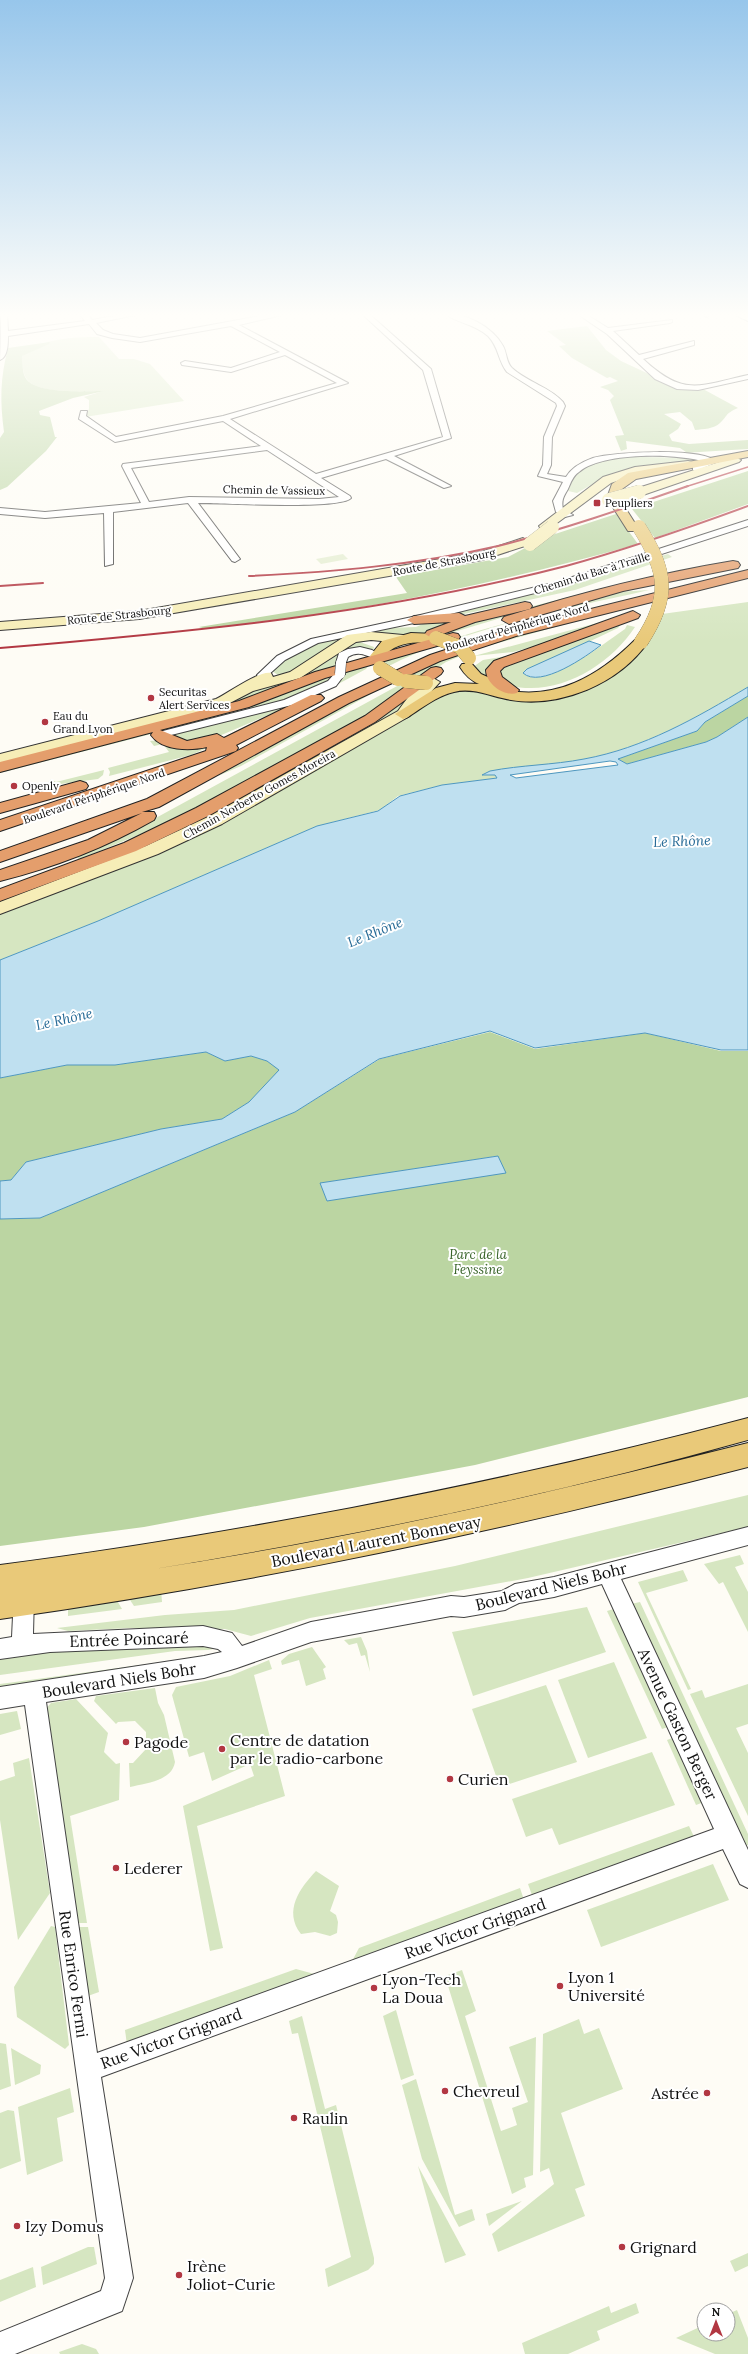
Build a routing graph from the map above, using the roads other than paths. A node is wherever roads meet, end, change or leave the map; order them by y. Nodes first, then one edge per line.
1 (90, 423) edge
2 (200, 423) edge
3 (232, 423) edge
4 (443, 423) edge
5 (554, 423) edge
6 (270, 447) junction
7 (748, 455) edge
8 (387, 456) junction
9 (736, 460) junction
10 (712, 461) junction
11 (695, 466) junction
12 (314, 477) junction
13 (569, 480) junction
14 (447, 486) dead end
15 (191, 500) junction
16 (146, 505) junction
17 (109, 510) junction
18 (0, 512) edge
19 (565, 513) junction
20 (748, 523) edge
21 (235, 559) dead end
22 (748, 562) edge
23 (108, 564) dead end
24 (748, 568) edge
25 (748, 574) edge
26 (748, 581) edge
27 (614, 588) junction
28 (681, 600) junction
29 (542, 602) junction
30 (431, 617) junction
31 (414, 620) joint
32 (0, 626) edge
33 (383, 627) junction
34 (430, 638) junction
35 (403, 639) junction
36 (340, 644) junction
37 (540, 648) junction
38 (378, 660) junction
39 (468, 663) junction
40 (261, 680) junction
41 (402, 680) junction
42 (435, 682) junction
43 (506, 692) junction
44 (301, 706) junction
45 (403, 714) junction
46 (158, 736) joint
47 (226, 756) junction
48 (0, 759) edge
49 (187, 763) junction
50 (0, 767) edge
51 (0, 808) edge
52 (87, 808) junction
53 (0, 813) edge
54 (151, 814) junction
55 (0, 818) edge
56 (0, 822) edge
57 (136, 824) junction
58 (0, 827) edge
59 (0, 832) edge
60 (0, 836) edge
61 (0, 841) edge
62 (0, 846) edge
63 (0, 849) edge
64 (0, 852) edge
65 (0, 857) edge
66 (0, 861) edge
67 (0, 865) edge
68 (0, 870) edge
69 (67, 871) junction
70 (0, 876) edge
71 (0, 887) edge
72 (0, 895) edge
73 (25, 897) junction
74 (0, 904) edge
75 (0, 908) edge
76 (748, 1429) edge
77 (748, 1455) edge
78 (748, 1536) edge
79 (607, 1572) junction
80 (13, 1576) edge
81 (12, 1604) edge
82 (22, 1645) junction
83 (0, 1650) edge
84 (235, 1653) junction
85 (34, 1693) junction
86 (0, 1698) edge
87 (729, 1835) junction
88 (748, 1876) edge
89 (87, 2069) junction
90 (0, 2346) edge

1 - 2 street
3 - 6 street, Chemin de Vassieux
4 - 8 street
5 - 13 street
6 - 12 street, Chemin de Vassieux
6 - 16 street
7 - 9 main road, Route de Strasbourg
7 - 10 main road, Route de Strasbourg
8 - 12 street
8 - 14 street
9 - 11 main road
9 - 19 main road, Route de Strasbourg, bridge
10 - 11 main road, Route de Strasbourg
10 - 13 street
11 - 19 main road, Route de Strasbourg
11 - 43 main road, bridge
12 - 15 street, Chemin de Vassieux
13 - 19 street
15 - 16 street, Chemin de Vassieux
15 - 21 street
16 - 17 street, Chemin de Vassieux
17 - 18 street, Chemin de Vassieux
17 - 23 street
19 - 32 main road, Route de Strasbourg, bridge
20 - 30 street, Chemin du Bac à Traille
22 - 27 highway
24 - 47 highway, Boulevard Périphérique Nord
25 - 47 highway, Boulevard Périphérique Nord
26 - 28 highway
27 - 29 highway
27 - 50 highway
28 - 37 highway
28 - 69 highway
29 - 30 highway
29 - 34 highway
30 - 31 highway
30 - 33 street, Chemin du Bac à Traille
31 - 33 street, Chemin du Bac à Traille
33 - 40 street, Chemin du Bac à Traille
34 - 35 main road
34 - 39 main road, bridge
35 - 36 main road
35 - 38 main road
36 - 38 main road
36 - 40 main road
37 - 39 highway
37 - 43 highway
38 - 41 main road, bridge
38 - 44 highway
38 - 46 street
39 - 42 main road
39 - 43 main road
40 - 48 main road, Chemin du Bac à Traille
41 - 42 main road, bridge
41 - 54 highway
42 - 43 main road
42 - 45 main road, Chemin Norberto Gomes Moreira
43 - 45 main road
44 - 46 highway
44 - 49 highway
45 - 73 main road, Chemin Norberto Gomes Moreira
47 - 49 highway, Boulevard Périphérique Nord
47 - 52 highway
47 - 54 highway
47 - 61 highway
47 - 62 highway
47 - 63 highway
47 - 64 highway
47 - 65 highway
47 - 66 highway
49 - 51 highway, Boulevard Périphérique Nord
49 - 53 highway, Boulevard Périphérique Nord
49 - 55 highway
49 - 56 highway, Boulevard Périphérique Nord
49 - 58 highway, Boulevard Périphérique Nord
52 - 59 highway
52 - 60 highway
54 - 57 highway
54 - 67 highway
57 - 68 highway
57 - 70 highway
69 - 71 highway
69 - 72 highway
73 - 74 main road
73 - 75 main road
76 - 80 main road, Boulevard Laurent Bonnevay
77 - 81 main road, Boulevard Laurent Bonnevay
78 - 79 street, Boulevard Niels Bohr
79 - 84 street, Boulevard Niels Bohr
79 - 87 street, Avenue Gaston Berger
80 - 81 street
81 - 82 street
82 - 83 street, Entrée Poincaré
82 - 84 street, Entrée Poincaré
84 - 85 street, Boulevard Niels Bohr
85 - 86 street, Boulevard Niels Bohr
85 - 89 street, Rue Enrico Fermi
87 - 88 street, Avenue Gaston Berger
87 - 89 street, Rue Victor Grignard
89 - 90 street, Rue Enrico Fermi

